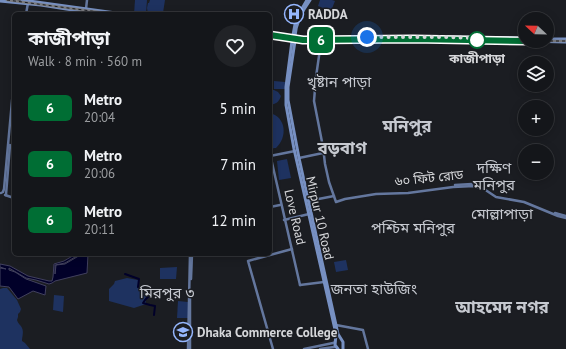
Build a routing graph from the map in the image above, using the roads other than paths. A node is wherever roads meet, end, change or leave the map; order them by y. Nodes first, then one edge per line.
1 (0, 0) edge
2 (22, 0) edge
3 (87, 0) edge
4 (307, 0) edge
5 (310, 0) edge
6 (28, 4) junction
7 (86, 9) junction
8 (26, 12) edge
9 (84, 12) edge
10 (108, 12) edge
11 (272, 36) edge
12 (294, 38) junction
13 (518, 38) edge
14 (449, 39) junction
15 (554, 40) edge
16 (566, 41) edge
17 (320, 42) junction
18 (12, 101) edge
19 (12, 117) edge
20 (296, 150) junction
21 (323, 153) junction
22 (272, 156) edge
23 (299, 158) junction
24 (272, 165) edge
25 (300, 169) junction
26 (7, 173) junction
27 (277, 188) junction
28 (0, 193) edge
29 (6, 195) junction
30 (334, 196) junction
31 (12, 197) edge
32 (308, 201) junction
33 (280, 205) junction
34 (272, 207) edge
35 (309, 214) junction
36 (566, 217) edge
37 (284, 220) junction
38 (312, 223) junction
39 (291, 249) junction
40 (272, 254) edge
41 (191, 256) edge
42 (191, 256) edge
43 (266, 256) edge
44 (320, 258) junction
45 (324, 282) junction
46 (189, 320) junction
47 (336, 325) junction
48 (341, 338) junction
49 (336, 340) junction
50 (337, 348) edge
51 (343, 348) edge
52 (189, 349) edge
53 (273, 349) edge
54 (304, 349) edge
55 (320, 349) edge
56 (368, 349) edge

1 - 6 main road
2 - 7 main road
3 - 7 street
4 - 12 main road
5 - 12 main road
6 - 8 street
6 - 9 main road
7 - 10 main road
11 - 12 main road
12 - 14 main road
12 - 17 main road
12 - 20 main road
13 - 14 main road
14 - 16 main road
14 - 17 main road
15 - 16 main road
17 - 21 street
18 - 26 street
19 - 26 street
20 - 22 street
20 - 23 main road, Mirpur 10 Road
20 - 25 main road, Mirpur 10 Road
21 - 23 street
21 - 30 street
23 - 25 main road, Mirpur 10 Road
24 - 27 street, Love Road
25 - 32 main road, Mirpur 10 Road
25 - 35 main road, Mirpur 10 Road
26 - 28 street
26 - 29 street
27 - 33 street, Love Road
27 - 37 street, Love Road
28 - 29 street
29 - 31 street
30 - 32 street
30 - 36 street, ৬০ ফিট রোড
32 - 38 main road, Mirpur 10 Road
33 - 34 street
33 - 37 street, Love Road
35 - 37 street
35 - 38 main road, Mirpur 10 Road
37 - 39 street, Love Road
38 - 44 main road, Mirpur 10 Road
39 - 40 street
39 - 45 street, Love Road
41 - 46 street
42 - 46 street
43 - 53 street
44 - 45 main road, Mirpur 10 Road
44 - 47 main road, Mirpur 10 Road
45 - 49 main road, Mirpur 10 Road
46 - 52 street
47 - 48 main road, Mirpur 10 Road
47 - 56 street
48 - 49 main road
48 - 51 main road, Mirpur 10 Road
49 - 50 main road, Mirpur 10 Road
49 - 54 street
50 - 55 street

